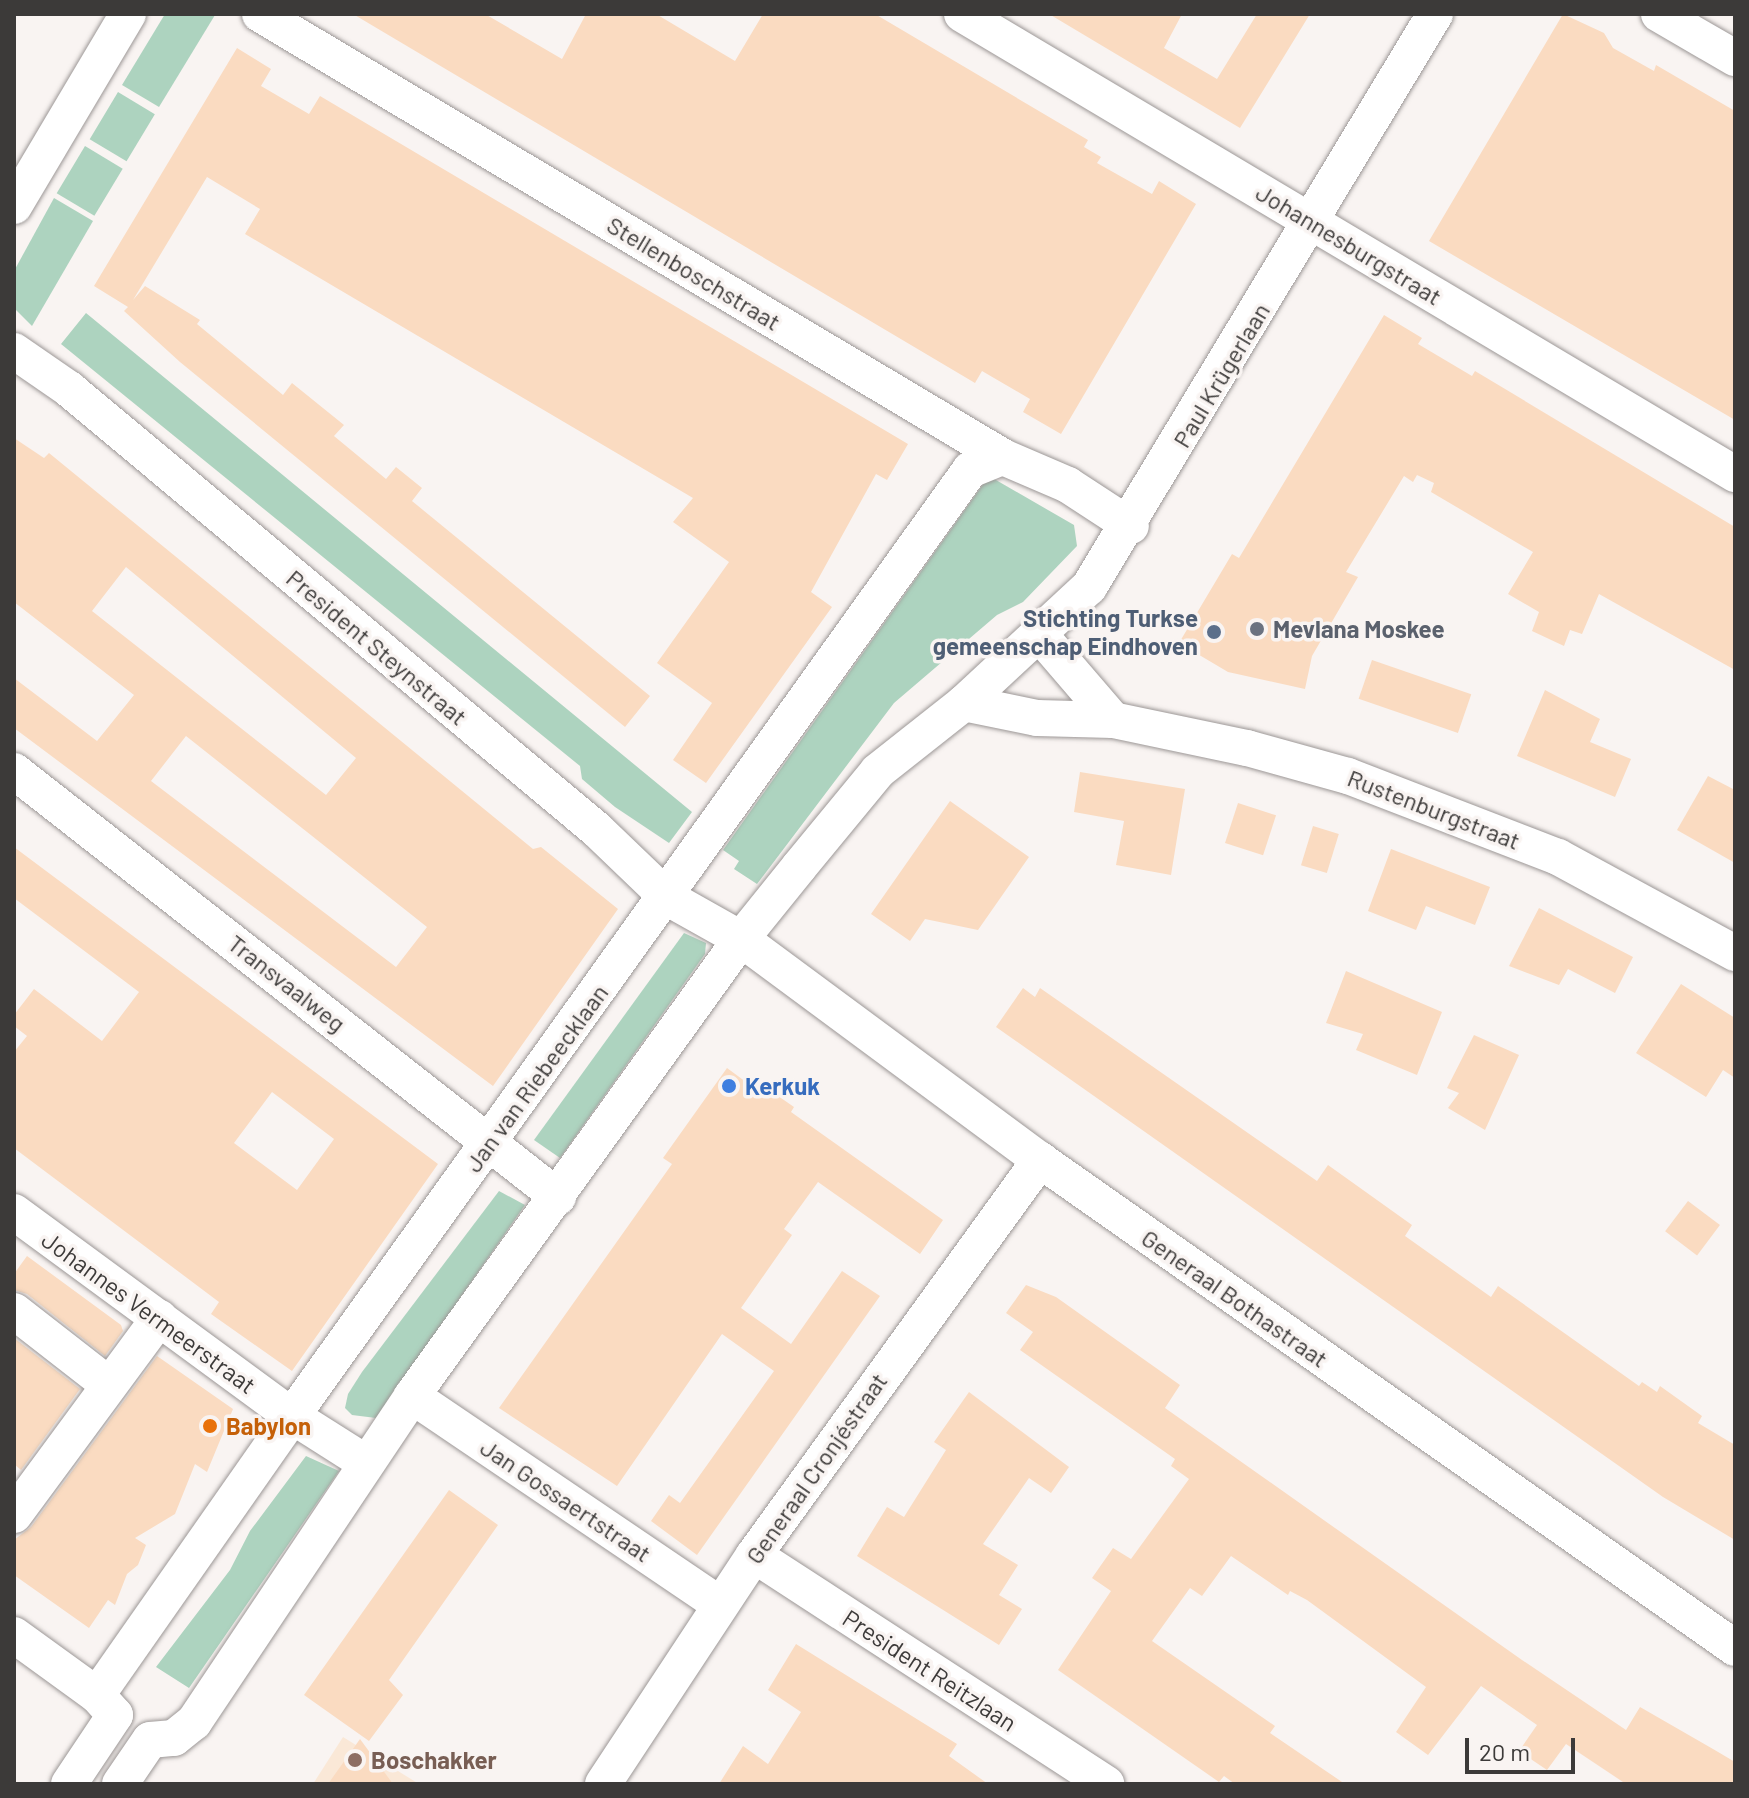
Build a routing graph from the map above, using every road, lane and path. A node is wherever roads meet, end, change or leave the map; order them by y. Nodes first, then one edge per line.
1 (128, 14) edge
2 (260, 14) edge
3 (962, 14) edge
4 (1435, 14) edge
5 (1659, 14) edge
6 (1735, 58) edge
7 (14, 206) edge
8 (1311, 222) junction
9 (14, 351) edge
10 (1003, 457) junction
11 (1735, 474) edge
12 (1131, 526) junction
13 (1040, 635) junction
14 (964, 703) junction
15 (1113, 720) junction
16 (14, 771) edge
17 (668, 898) junction
18 (741, 939) junction
19 (1735, 953) edge
20 (489, 1140) junction
21 (1040, 1160) junction
22 (558, 1197) junction
23 (14, 1212) edge
24 (14, 1311) edge
25 (159, 1318) junction
26 (109, 1385) junction
27 (412, 1396) junction
28 (292, 1416) junction
29 (366, 1463) junction
30 (18, 1500) edge
31 (754, 1555) junction
32 (719, 1604) junction
33 (14, 1635) edge
34 (1735, 1648) edge
35 (106, 1705) junction
36 (150, 1740) junction
37 (69, 1784) edge
38 (120, 1784) edge
39 (603, 1784) edge
40 (1106, 1784) edge

1 - 7 street
2 - 10 street, Stellenboschstraat
3 - 8 street, Johannesburgstraat
4 - 8 street, Paul Krügerlaan
5 - 6 street
8 - 11 street, Johannesburgstraat
8 - 12 street, Paul Krügerlaan
9 - 17 street, President Steynstraat
10 - 12 street, Stellenboschstraat
10 - 17 street, Jan van Riebeecklaan
12 - 13 street, Paul Krügerlaan
13 - 14 street, Paul Krügerlaan
13 - 15 street
14 - 15 street, Rustenburgstraat
14 - 18 street
15 - 19 street, Rustenburgstraat
16 - 20 street, Transvaalweg
17 - 18 street, President Steynstraat
17 - 20 street, Jan van Riebeecklaan
18 - 21 street, Generaal Bothastraat
18 - 22 street
20 - 22 street, Transvaalweg
20 - 28 street, Jan van Riebeecklaan
21 - 31 street, Generaal Cronjéstraat
21 - 34 street, Generaal Bothastraat
22 - 27 street
23 - 25 street, Johannes Vermeerstraat
24 - 26 street
25 - 26 street
25 - 28 street, Johannes Vermeerstraat
26 - 30 street
27 - 29 street
27 - 32 street, Jan Gossaertstraat
28 - 29 street, Johannes Vermeerstraat
28 - 35 street, Jan van Riebeecklaan
29 - 36 street
31 - 32 street, Generaal Cronjéstraat
31 - 40 street, President Reitzlaan
32 - 39 street, Generaal Cronjéstraat
33 - 35 street
35 - 36 street
35 - 37 street, Jan van Riebeecklaan
36 - 38 street

